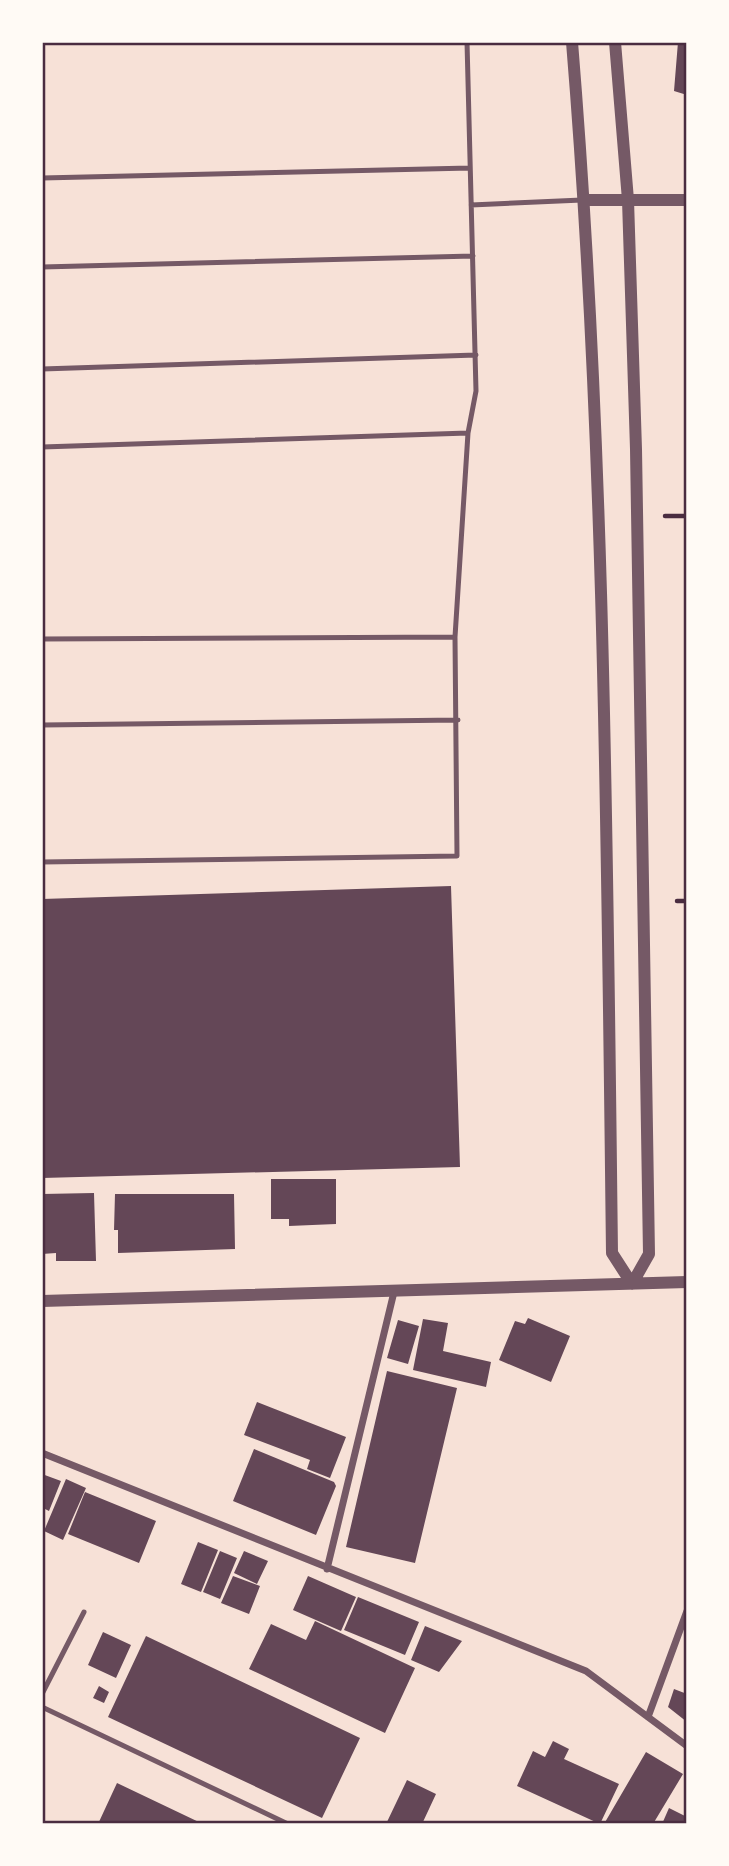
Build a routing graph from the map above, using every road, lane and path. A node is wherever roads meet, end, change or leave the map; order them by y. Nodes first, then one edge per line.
1 (467, 42) edge
2 (572, 42) edge
3 (615, 42) edge
4 (470, 168) junction
5 (42, 178) edge
6 (585, 200) junction
7 (628, 200) junction
8 (687, 200) edge
9 (471, 205) junction
10 (473, 256) junction
11 (42, 267) edge
12 (476, 355) junction
13 (42, 369) edge
14 (468, 433) junction
15 (42, 447) edge
16 (665, 516) dead end
17 (687, 516) edge
18 (455, 637) junction
19 (42, 639) edge
20 (458, 720) junction
21 (42, 725) edge
22 (42, 862) edge
23 (677, 901) dead end
24 (687, 901) edge
25 (687, 1282) edge
26 (632, 1284) junction
27 (394, 1292) junction
28 (42, 1301) edge
29 (42, 1453) edge
30 (327, 1569) junction
31 (687, 1611) edge
32 (84, 1612) dead end
33 (42, 1694) edge
34 (42, 1707) edge
35 (648, 1717) junction
36 (687, 1746) edge
37 (289, 1824) edge

1 - 4 lane
2 - 6 street
3 - 7 street
4 - 5 lane
4 - 9 lane
6 - 7 street
6 - 9 lane
6 - 26 street
7 - 8 street
7 - 26 street
9 - 10 lane
10 - 11 lane
10 - 12 lane
12 - 13 lane
12 - 14 lane
14 - 15 lane
14 - 18 lane
16 - 17 path
18 - 19 lane
18 - 20 lane
20 - 21 lane
20 - 22 lane
23 - 24 path
25 - 26 street
26 - 27 street
27 - 28 street
27 - 30 street
29 - 30 street
30 - 35 street
31 - 35 street
32 - 33 lane
34 - 37 lane
35 - 36 street

